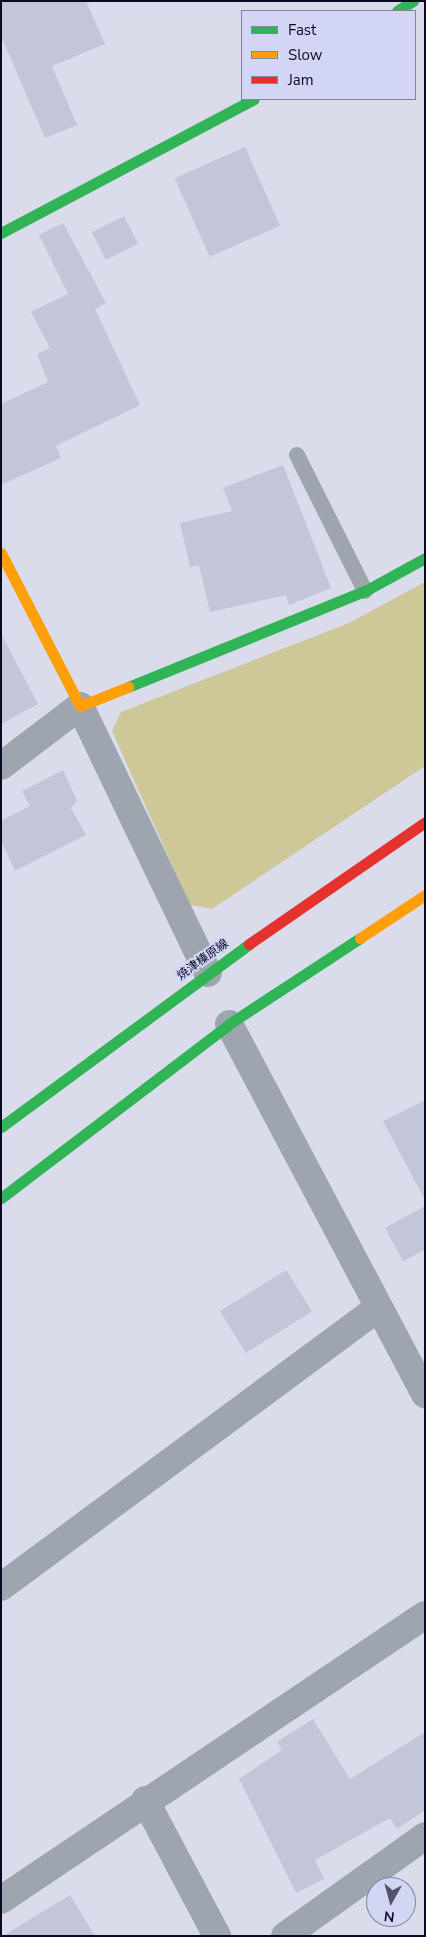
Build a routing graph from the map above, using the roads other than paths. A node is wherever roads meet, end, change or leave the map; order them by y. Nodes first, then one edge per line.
1 (413, 1) edge
2 (399, 10) edge
3 (252, 100) edge
4 (1, 233) edge
5 (297, 455) dead end
6 (1, 553) edge
7 (425, 558) edge
8 (365, 591) junction
9 (80, 706) junction
10 (1, 766) edge
11 (425, 822) edge
12 (425, 895) edge
13 (208, 973) junction
14 (229, 1024) junction
15 (1, 1127) edge
16 (1, 1198) edge
17 (378, 1308) junction
18 (425, 1394) edge
19 (1, 1587) edge
20 (425, 1614) edge
21 (145, 1800) junction
22 (425, 1836) edge
23 (1, 1900) edge
24 (217, 1936) edge
25 (285, 1936) edge

1 - 2 main road
3 - 4 main road
5 - 8 lane
6 - 9 main road
7 - 8 main road
8 - 9 main road
9 - 10 street
9 - 13 street
11 - 13 main road, 焼津榛原線
12 - 14 main road
13 - 15 main road, 焼津榛原線
14 - 16 main road
14 - 17 street
17 - 18 street
17 - 19 street
20 - 21 street
21 - 23 street
21 - 24 street
22 - 25 street

